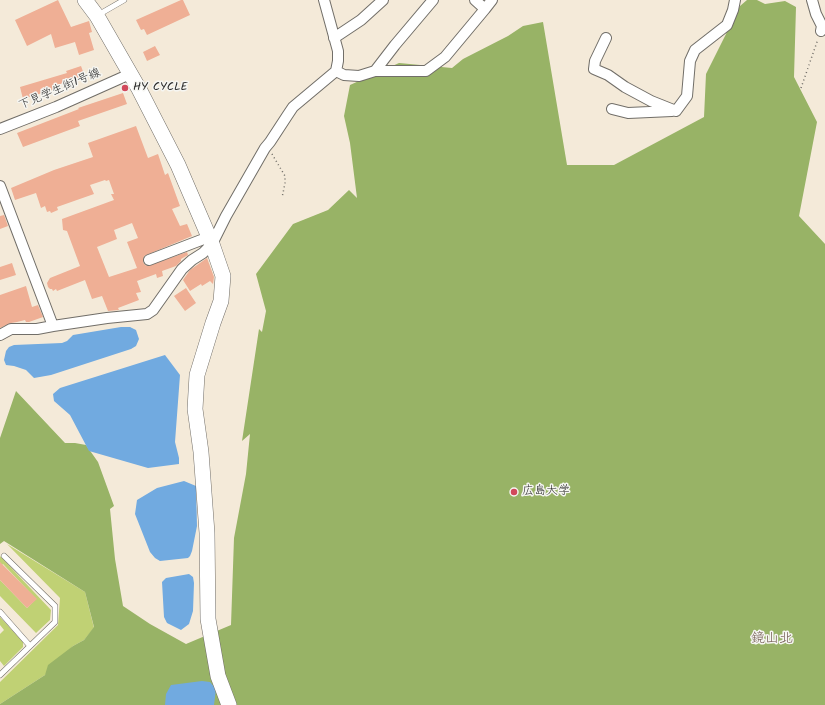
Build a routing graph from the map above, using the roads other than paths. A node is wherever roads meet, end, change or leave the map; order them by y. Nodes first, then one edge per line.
1 (85, 0) edge
2 (124, 0) edge
3 (324, 0) edge
4 (383, 0) edge
5 (433, 0) edge
6 (476, 0) edge
7 (492, 0) edge
8 (735, 0) edge
9 (812, 0) edge
10 (485, 9) junction
11 (97, 16) junction
12 (821, 31) road end
13 (334, 38) junction
14 (606, 38) dead end
15 (336, 70) junction
16 (376, 71) junction
17 (130, 74) junction
18 (612, 109) dead end
19 (676, 111) junction
20 (0, 128) edge
21 (0, 186) edge
22 (211, 240) junction
23 (149, 260) dead end
24 (52, 326) junction
25 (0, 335) edge
26 (4, 556) dead end
27 (0, 612) edge
28 (30, 646) junction
29 (0, 675) edge
30 (229, 705) edge

1 - 11 street
2 - 11 lane
3 - 13 street
4 - 13 street
5 - 16 street
6 - 10 street
7 - 10 street
8 - 19 street
9 - 12 street
10 - 16 street
11 - 17 street
13 - 15 street
14 - 19 street
15 - 16 street
15 - 22 street
17 - 20 street, 下見学生街1号線
17 - 22 street
18 - 19 street
21 - 24 street
22 - 23 street
22 - 24 street
22 - 30 street
24 - 25 street
26 - 28 lane
27 - 28 lane
28 - 29 lane

